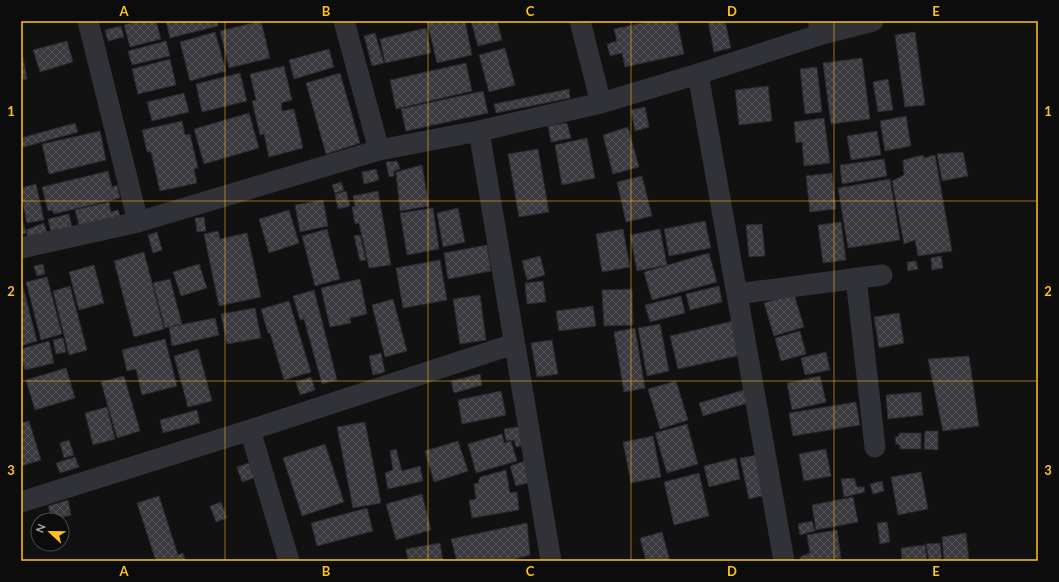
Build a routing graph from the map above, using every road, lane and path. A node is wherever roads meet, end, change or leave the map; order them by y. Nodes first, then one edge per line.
1 (88, 21) edge
2 (344, 21) edge
3 (580, 21) edge
4 (873, 21) edge
5 (820, 28) edge
6 (698, 74) junction
7 (601, 103) junction
8 (479, 131) junction
9 (379, 150) junction
10 (138, 222) junction
11 (21, 248) edge
12 (882, 275) dead end
13 (856, 278) junction
14 (737, 294) junction
15 (514, 344) junction
16 (250, 430) junction
17 (875, 447) dead end
18 (21, 502) edge
19 (289, 561) edge
20 (551, 561) edge
21 (784, 561) edge

1 - 10 street
2 - 9 street
3 - 7 street
4 - 5 street
5 - 6 street
6 - 7 street
6 - 14 street
7 - 8 street
8 - 9 street
8 - 15 street
9 - 10 street
10 - 11 street
12 - 13 street
13 - 14 street
13 - 17 street
14 - 21 street
15 - 16 street
15 - 20 street
16 - 18 street
16 - 19 street

